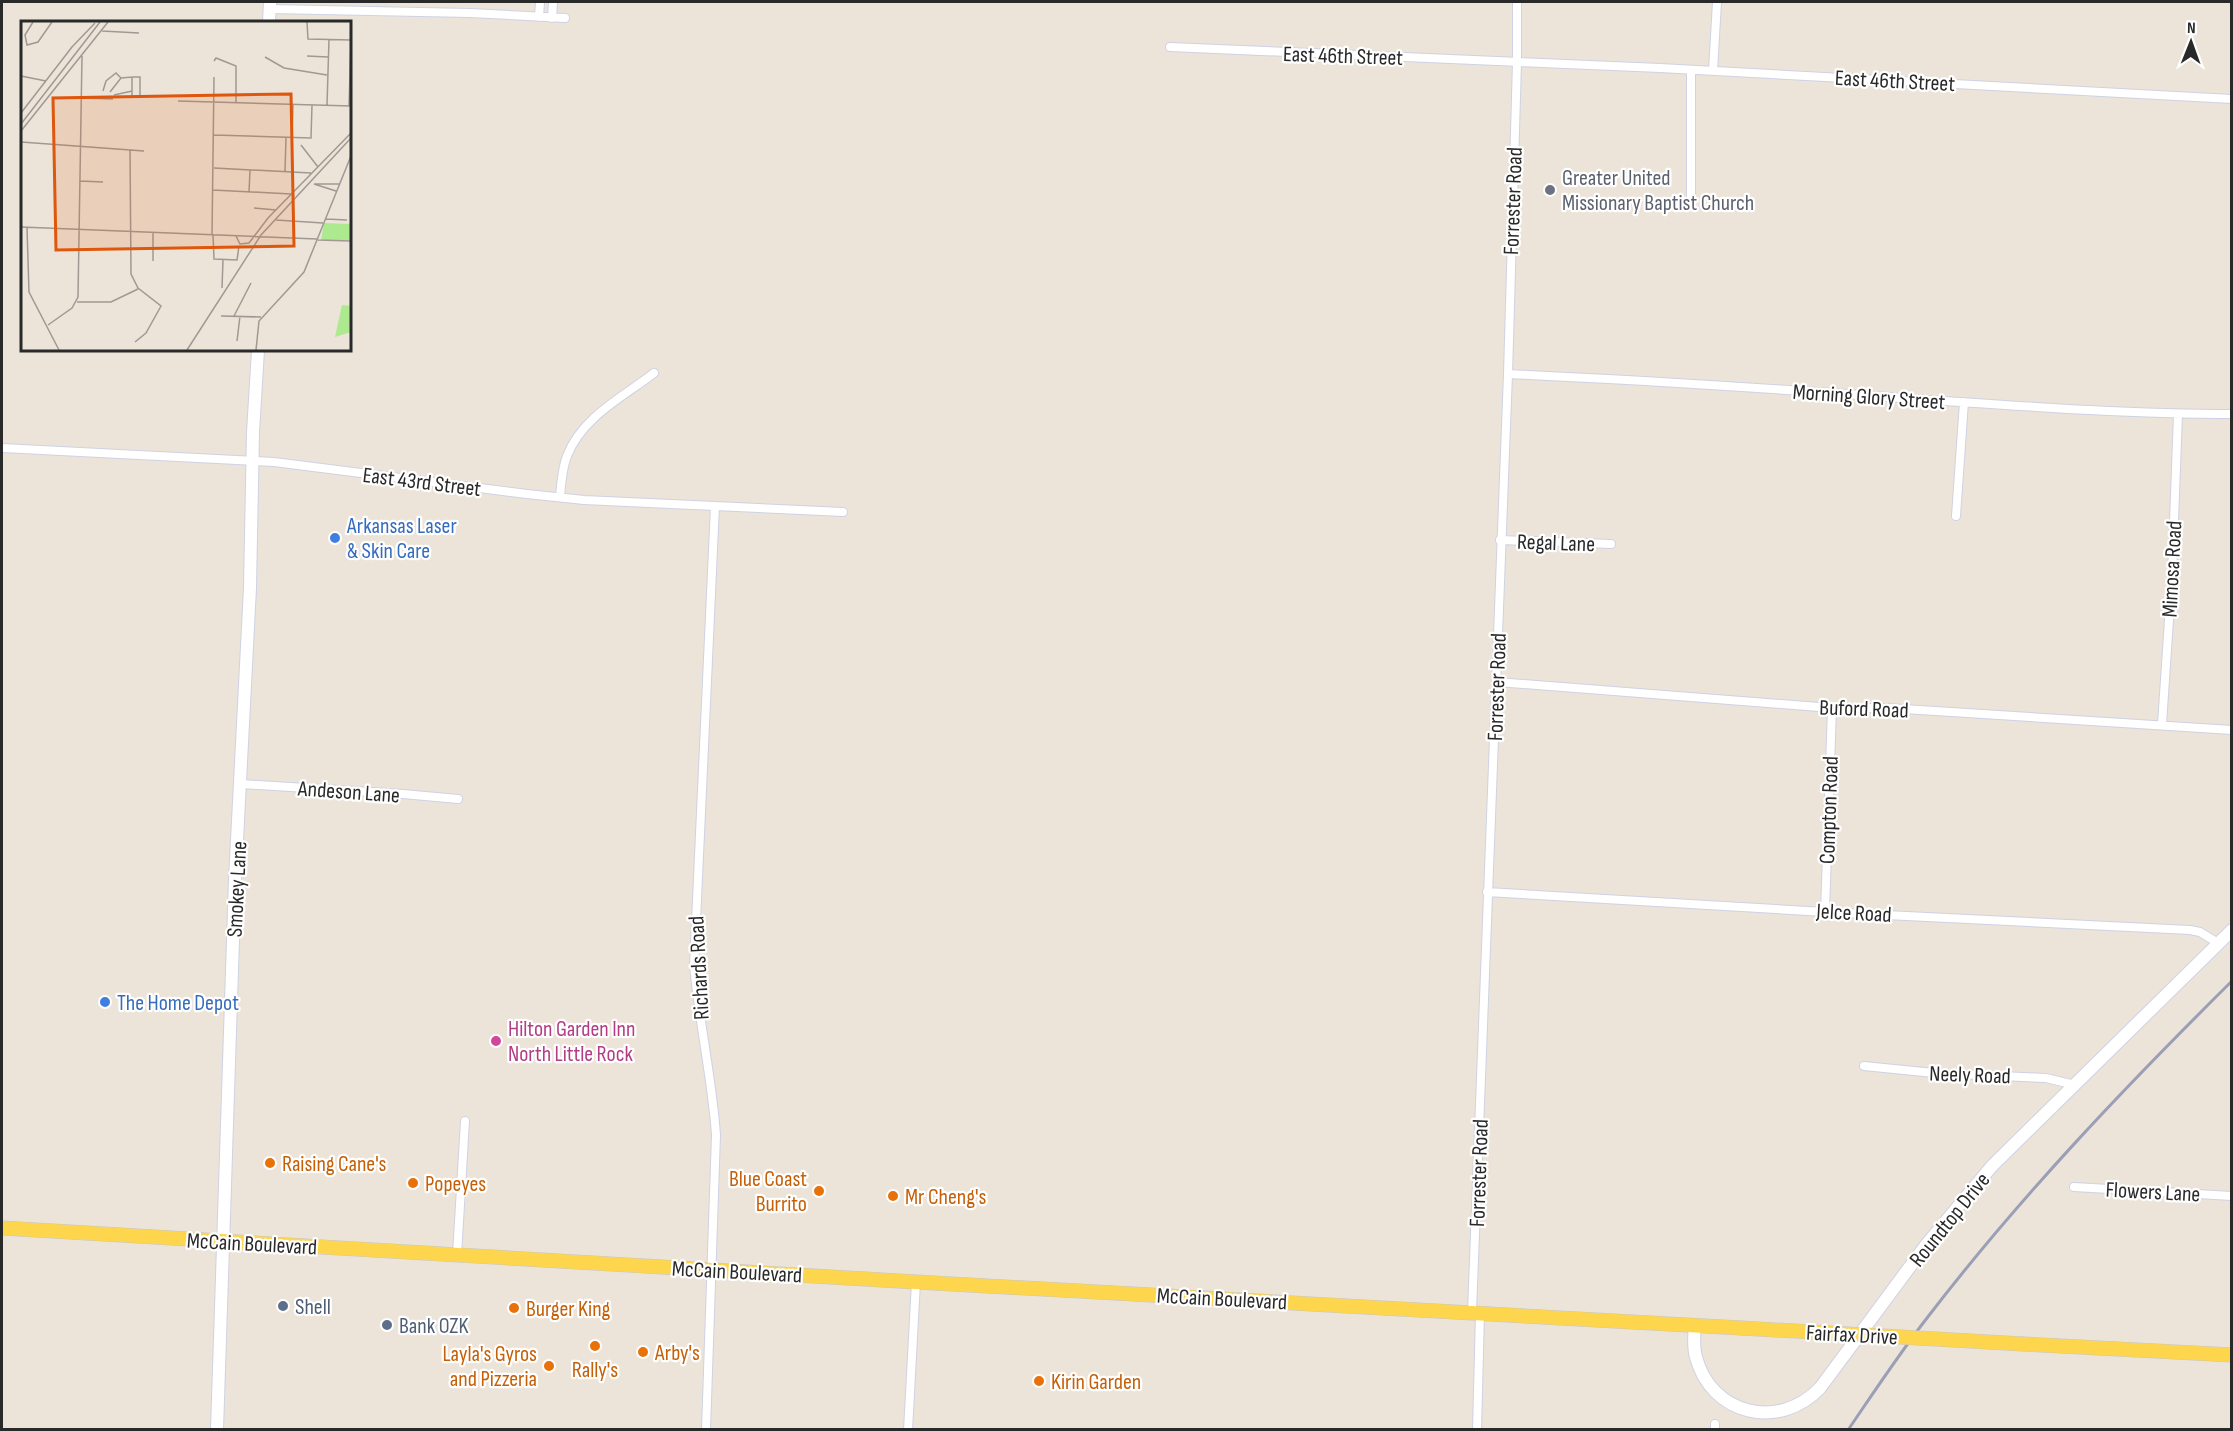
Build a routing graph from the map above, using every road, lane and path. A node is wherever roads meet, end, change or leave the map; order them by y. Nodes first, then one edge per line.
1 (540, 2) edge
2 (553, 2) edge
3 (1517, 2) edge
4 (1717, 2) edge
5 (270, 5) edge
6 (539, 17) junction
7 (552, 18) junction
8 (565, 18) dead end
9 (270, 21) edge
10 (1170, 47) dead end
11 (1517, 62) junction
12 (1691, 70) junction
13 (1713, 71) junction
14 (2232, 99) edge
15 (1691, 204) dead end
16 (258, 351) edge
17 (654, 373) dead end
18 (1508, 374) junction
19 (1964, 402) junction
20 (2178, 414) junction
21 (2232, 414) edge
22 (2, 448) edge
23 (253, 460) junction
24 (560, 497) junction
25 (715, 506) junction
26 (843, 512) dead end
27 (1956, 516) dead end
28 (1500, 540) junction
29 (1611, 544) dead end
30 (1497, 682) junction
31 (1832, 708) junction
32 (2162, 724) junction
33 (2232, 730) edge
34 (241, 784) junction
35 (458, 799) dead end
36 (1488, 892) junction
37 (1825, 912) junction
38 (2232, 930) edge
39 (2218, 944) junction
40 (1864, 1066) dead end
41 (2075, 1084) junction
42 (465, 1121) dead end
43 (2074, 1187) dead end
44 (2232, 1196) edge
45 (2, 1228) edge
46 (223, 1242) junction
47 (457, 1255) junction
48 (712, 1269) junction
49 (916, 1282) junction
50 (1476, 1312) junction
51 (1695, 1324) junction
52 (2232, 1355) edge
53 (217, 1430) edge
54 (706, 1430) edge
55 (908, 1430) edge
56 (1477, 1430) edge

1 - 6 street
2 - 7 street
3 - 11 street, Forrester Road
4 - 13 street
5 - 6 street
5 - 9 street
6 - 7 street
7 - 8 street
10 - 11 street, East 46th Street
11 - 12 street, East 46th Street
11 - 18 street, Forrester Road
12 - 13 street, East 46th Street
12 - 15 street
13 - 14 street, East 46th Street
16 - 23 street, Smokey Lane
17 - 24 street
18 - 19 street, Morning Glory Street
18 - 28 street, Forrester Road
19 - 20 street, Morning Glory Street
19 - 27 street
20 - 21 street, Morning Glory Street
20 - 32 street, Mimosa Road
22 - 23 street, East 43rd Street
23 - 24 street, East 43rd Street
23 - 34 street, Smokey Lane
24 - 25 street, East 43rd Street
25 - 26 street, East 43rd Street
25 - 48 street, Richards Road
28 - 29 street, Regal Lane
28 - 30 street, Forrester Road
30 - 31 street, Buford Road
30 - 36 street, Forrester Road
31 - 32 street, Buford Road
31 - 37 street, Compton Road
32 - 33 street, Buford Road
34 - 35 street, Andeson Lane
34 - 46 street, Smokey Lane
36 - 37 street, Jelce Road
36 - 50 street, Forrester Road
37 - 39 street, Jelce Road
38 - 39 street, Roundtop Drive
39 - 41 street, Roundtop Drive
40 - 41 street, Neely Road
41 - 51 street, Roundtop Drive
42 - 47 street
43 - 44 street, Flowers Lane
45 - 46 main road, McCain Boulevard
46 - 47 main road, McCain Boulevard
46 - 53 street, Smokey Lane
47 - 48 main road, McCain Boulevard
48 - 49 main road, McCain Boulevard
48 - 54 street, Richards Road
49 - 50 main road, McCain Boulevard
49 - 55 street
50 - 51 main road, Fairfax Drive
50 - 56 street, Forrester Road
51 - 52 main road, Fairfax Drive, bridge

